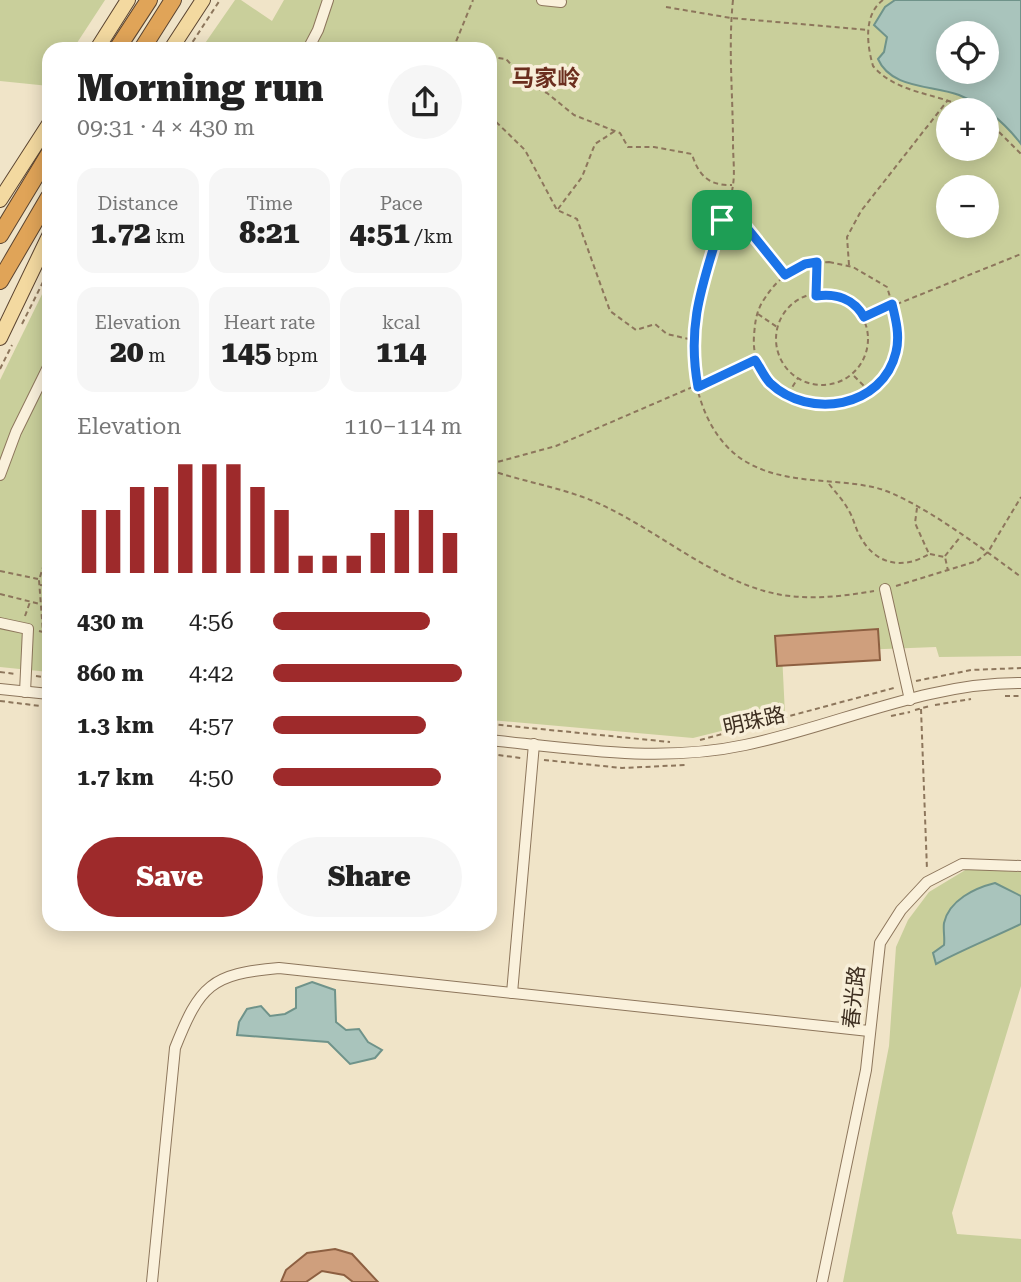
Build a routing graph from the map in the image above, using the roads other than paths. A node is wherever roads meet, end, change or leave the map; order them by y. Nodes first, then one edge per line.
1 (128, 0) edge
2 (149, 0) edge
3 (173, 0) edge
4 (203, 0) edge
5 (328, 0) edge
6 (542, 0) edge
7 (561, 2) dead end
8 (101, 42) edge
9 (122, 42) edge
10 (146, 42) edge
11 (176, 42) edge
12 (312, 42) edge
13 (42, 135) edge
14 (42, 166) edge
15 (0, 201) edge
16 (42, 209) edge
17 (0, 235) edge
18 (42, 251) edge
19 (0, 281) edge
20 (0, 338) edge
21 (42, 379) edge
22 (0, 475) edge
23 (885, 589) road end
24 (0, 623) edge
25 (1021, 683) edge
26 (0, 689) edge
27 (25, 692) junction
28 (42, 693) edge
29 (910, 700) junction
30 (497, 741) edge
31 (534, 744) junction
32 (1021, 866) edge
33 (512, 993) junction
34 (869, 1031) junction
35 (152, 1282) edge
36 (822, 1282) edge

1 - 8 main road
2 - 9 highway
3 - 10 highway
4 - 11 main road
5 - 12 street
6 - 7 street
13 - 15 main road
14 - 17 highway
16 - 19 highway
18 - 20 main road
21 - 22 street
23 - 29 street
24 - 27 street
25 - 29 street, 明珠路
26 - 27 street
27 - 28 street
29 - 31 street, 明珠路
30 - 31 street, 明珠路
31 - 33 street
32 - 34 street, 春光路
33 - 34 street
33 - 35 street
34 - 36 street, 春光路

